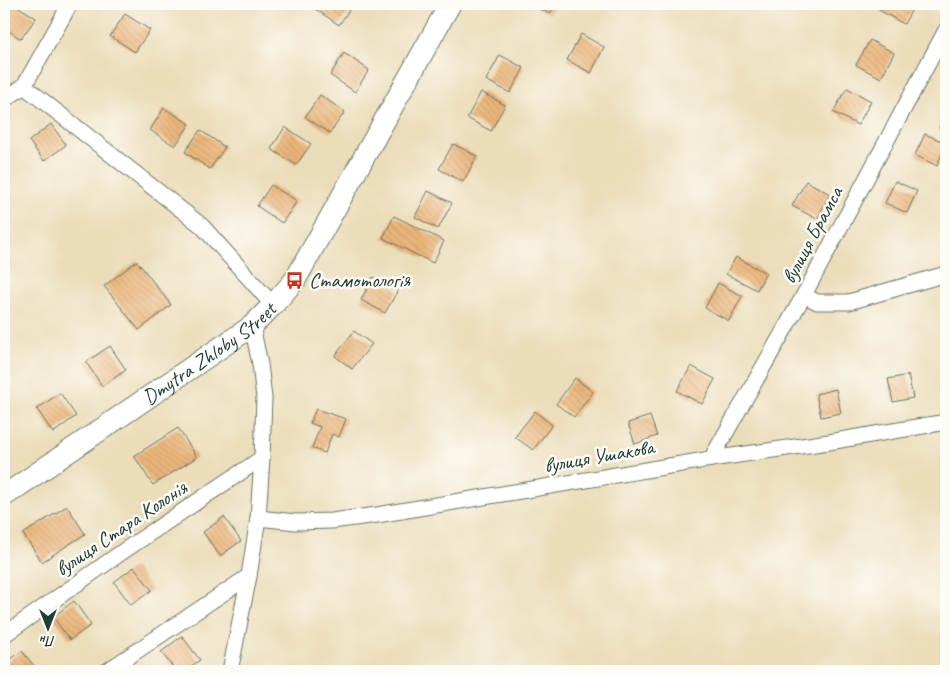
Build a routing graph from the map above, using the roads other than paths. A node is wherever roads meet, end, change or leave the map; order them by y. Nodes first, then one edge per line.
1 (70, 4) edge
2 (450, 4) edge
3 (946, 30) edge
4 (24, 86) junction
5 (4, 100) edge
6 (946, 274) edge
7 (804, 295) junction
8 (273, 305) junction
9 (252, 326) junction
10 (946, 422) edge
11 (262, 458) junction
12 (711, 459) junction
13 (4, 496) edge
14 (258, 518) junction
15 (249, 576) junction
16 (4, 634) edge
17 (107, 671) edge
18 (230, 671) edge

1 - 4 street
2 - 8 main road, Dmytra Zhloby Street
3 - 7 street, вулиця Брамса
4 - 5 street
4 - 8 street
6 - 7 street
7 - 12 street, вулиця Брамса
8 - 9 main road, Dmytra Zhloby Street
9 - 11 street
9 - 13 main road, Dmytra Zhloby Street
10 - 12 street, вулиця Ушакова
11 - 14 street
11 - 16 street, вулиця Стара Колонія
12 - 14 street, вулиця Ушакова
14 - 15 street
15 - 17 street
15 - 18 street

